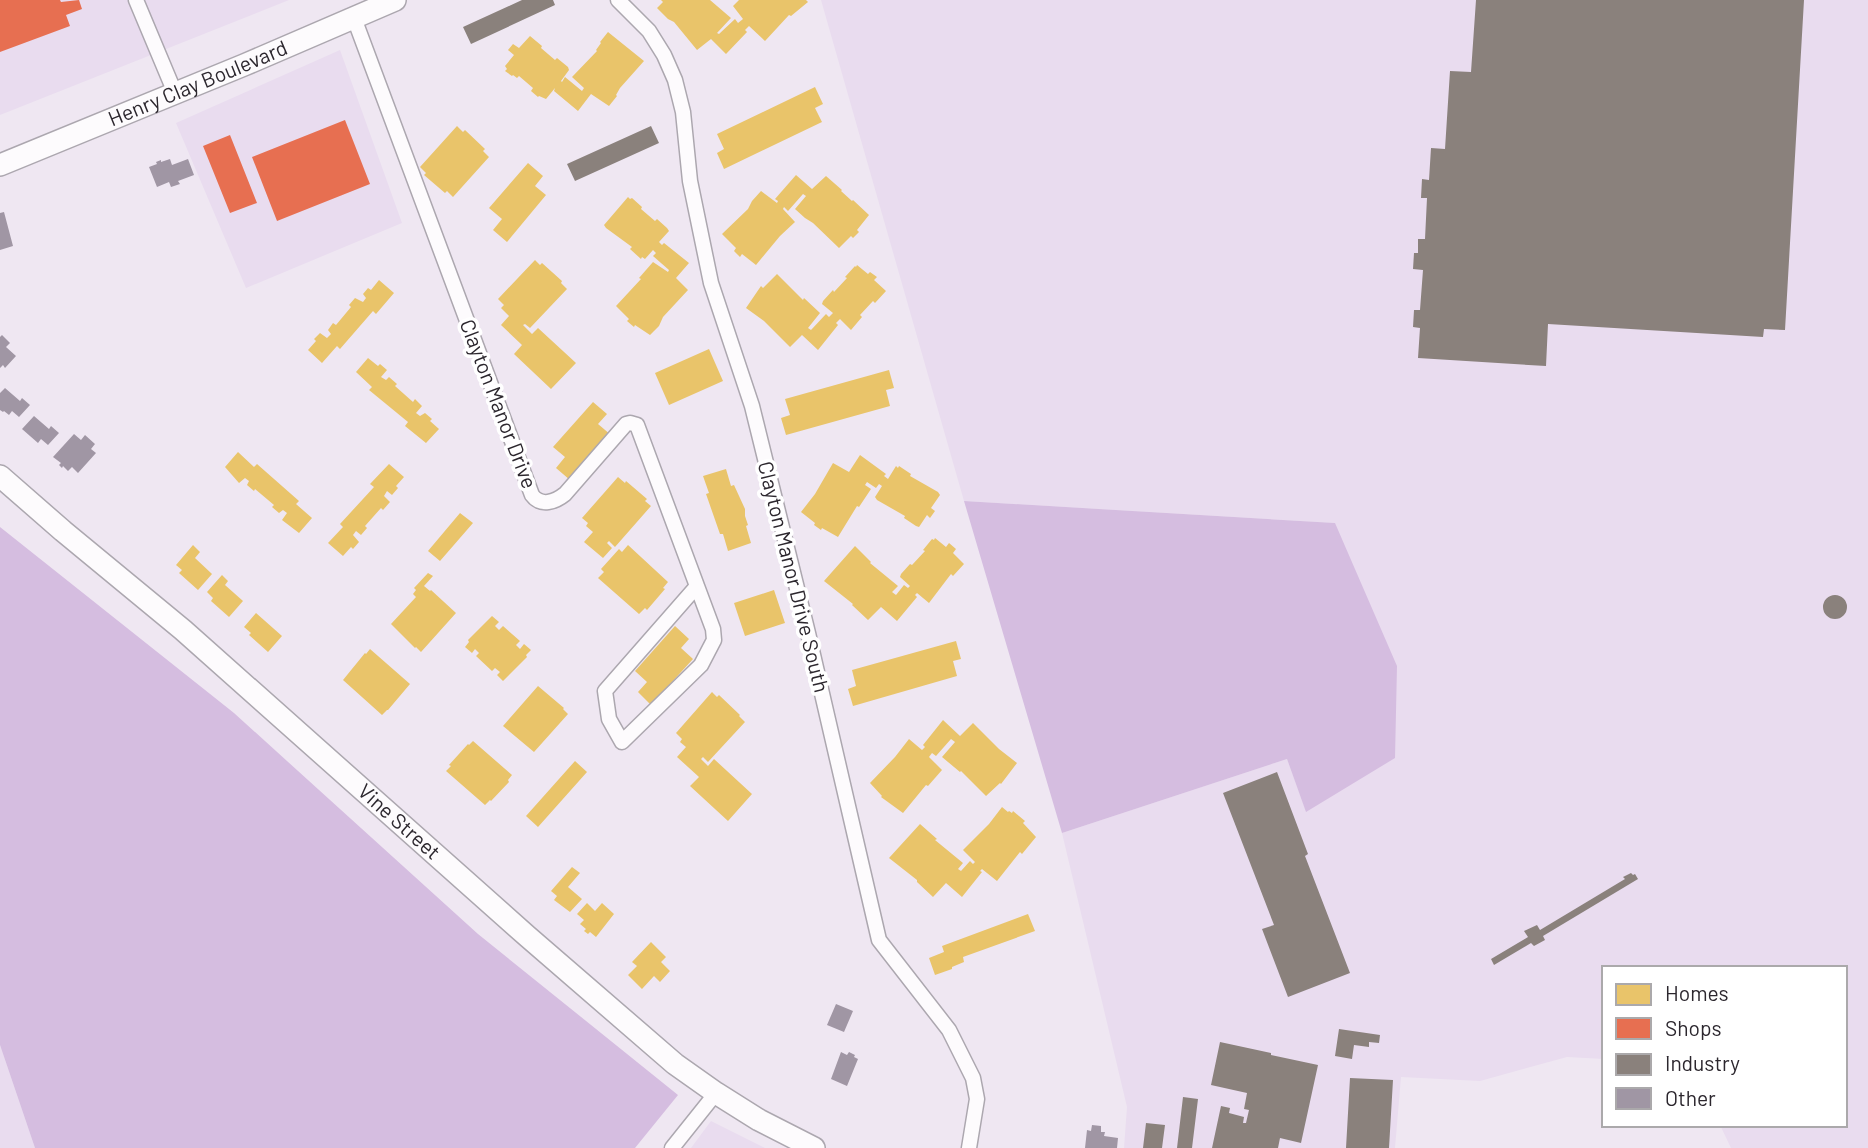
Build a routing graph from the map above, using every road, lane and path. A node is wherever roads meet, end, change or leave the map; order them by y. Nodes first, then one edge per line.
1 (136, 0) edge
2 (395, 0) edge
3 (618, 0) edge
4 (354, 18) junction
5 (175, 93) junction
6 (0, 165) edge
7 (0, 476) edge
8 (697, 586) junction
9 (716, 1093) junction
10 (673, 1148) edge
11 (814, 1148) edge
12 (969, 1148) edge

1 - 5 street
2 - 4 street, Henry Clay Boulevard
3 - 12 street, Clayton Manor Drive South
4 - 5 street, Henry Clay Boulevard
4 - 8 street, Clayton Manor Drive
5 - 6 street, Henry Clay Boulevard
7 - 9 street, Vine Street
8 - 8 street, Clayton Manor Drive
9 - 10 street
9 - 11 street, Vine Street

